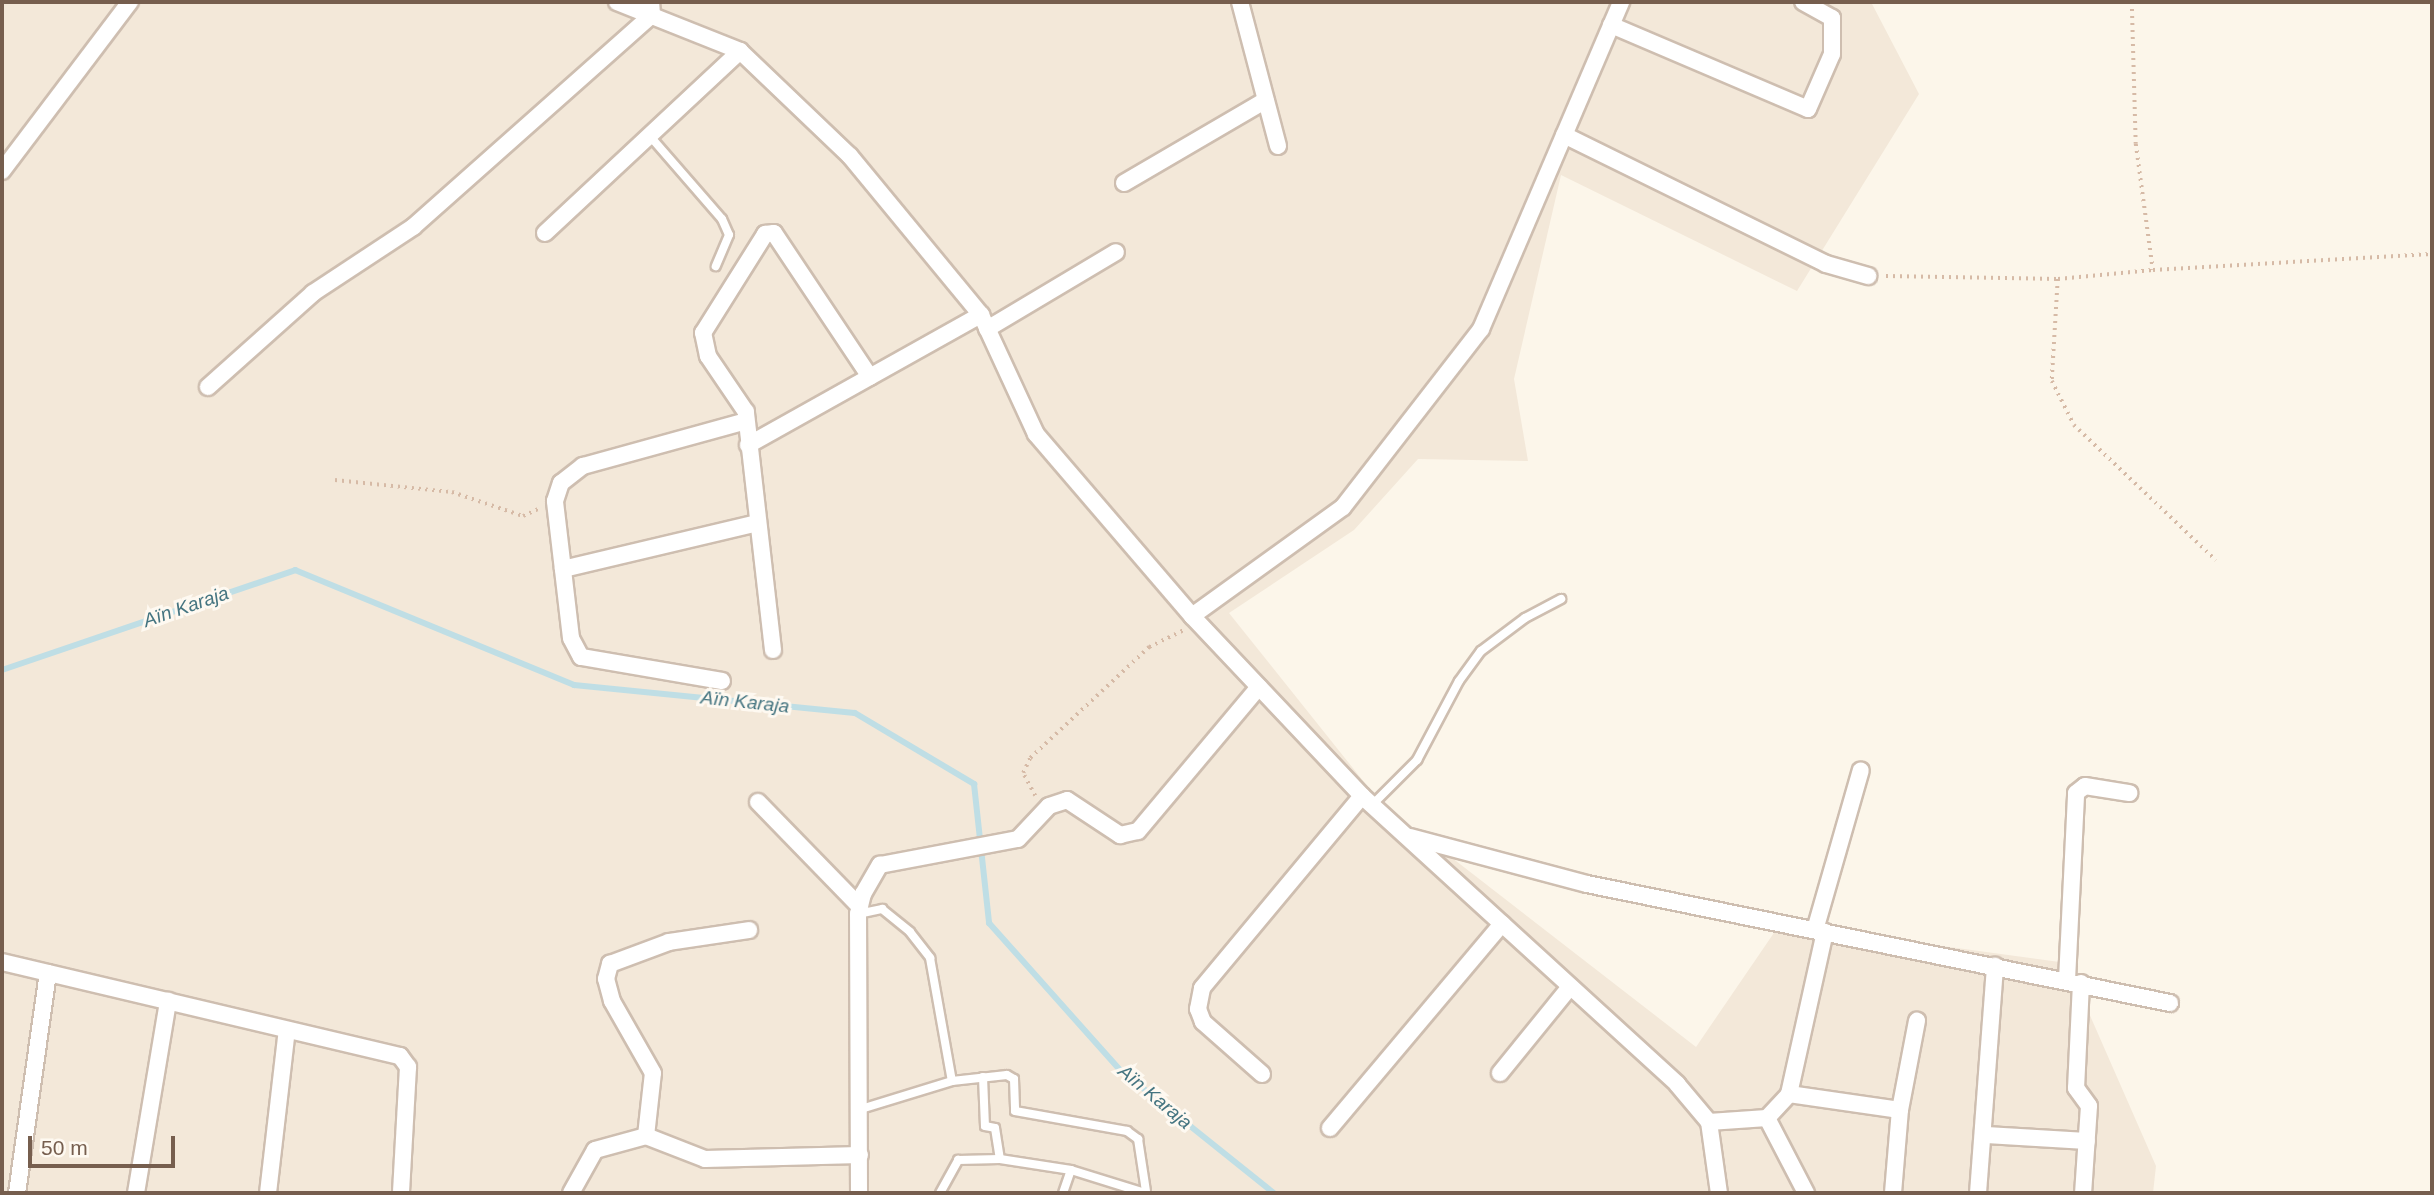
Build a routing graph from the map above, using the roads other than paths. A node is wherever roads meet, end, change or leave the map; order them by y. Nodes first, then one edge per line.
1 (130, 2) edge
2 (617, 2) edge
3 (1240, 2) edge
4 (1621, 2) edge
5 (1803, 2) edge
6 (651, 8) edge
7 (1611, 26) junction
8 (740, 51) junction
9 (1266, 100) junction
10 (649, 135) junction
11 (1564, 135) junction
12 (1278, 146) dead end
13 (2, 171) edge
14 (1124, 183) dead end
15 (545, 233) dead end
16 (1116, 252) dead end
17 (716, 266) dead end
18 (1868, 276) road end
19 (984, 322) junction
20 (870, 377) junction
21 (208, 387) dead end
22 (746, 421) junction
23 (748, 445) junction
24 (757, 523) junction
25 (563, 569) junction
26 (1561, 600) dead end
27 (1195, 619) junction
28 (774, 650) dead end
29 (722, 681) dead end
30 (1259, 687) junction
31 (1861, 770) dead end
32 (2129, 793) dead end
33 (1367, 800) junction
34 (758, 802) dead end
35 (1406, 836) junction
36 (859, 911) junction
37 (1502, 924) junction
38 (749, 930) dead end
39 (1820, 931) junction
40 (2, 962) edge
41 (1995, 966) junction
42 (48, 973) junction
43 (2074, 982) junction
44 (1570, 987) junction
45 (168, 1001) junction
46 (2170, 1003) dead end
47 (1917, 1021) dead end
48 (288, 1030) junction
49 (1500, 1073) dead end
50 (1262, 1074) dead end
51 (983, 1077) junction
52 (952, 1081) junction
53 (1789, 1094) junction
54 (861, 1109) junction
55 (1900, 1110) junction
56 (1767, 1118) junction
57 (1709, 1122) junction
58 (1330, 1128) dead end
59 (1986, 1135) junction
60 (646, 1136) junction
61 (2087, 1140) junction
62 (860, 1155) junction
63 (1000, 1160) junction
64 (1070, 1170) junction
65 (1146, 1192) edge
66 (17, 1193) edge
67 (136, 1193) edge
68 (268, 1193) edge
69 (401, 1193) edge
70 (571, 1193) edge
71 (859, 1193) edge
72 (940, 1193) edge
73 (1063, 1193) edge
74 (1719, 1193) edge
75 (1806, 1193) edge
76 (1893, 1193) edge
77 (1978, 1193) edge
78 (2082, 1193) edge

1 - 13 street
2 - 6 street
3 - 9 street
4 - 7 street
5 - 7 street
6 - 8 street
6 - 21 street
7 - 11 street
8 - 10 street
8 - 19 street
9 - 12 street
9 - 14 street
10 - 15 street
10 - 17 lane
11 - 18 street
11 - 27 street
16 - 19 street
19 - 20 street
19 - 27 street
20 - 22 street
20 - 23 street
22 - 23 street
22 - 25 street
23 - 24 street
24 - 25 street
24 - 28 street
25 - 29 street
26 - 33 lane
27 - 30 street
30 - 33 street
30 - 36 street
31 - 39 street
32 - 43 street
33 - 35 street
33 - 50 street
34 - 36 street
35 - 37 street
35 - 39 street
36 - 52 lane
36 - 54 street
37 - 44 street
37 - 58 street
38 - 60 street
39 - 41 street
39 - 53 street
40 - 42 street
41 - 43 street
41 - 59 street
42 - 45 street
42 - 66 street
43 - 46 street
43 - 61 street
44 - 49 street
44 - 57 street
45 - 48 street
45 - 67 street
47 - 55 street
48 - 68 street
48 - 69 street
51 - 52 lane
51 - 63 lane
51 - 65 lane
52 - 54 lane
53 - 55 street
53 - 56 street
54 - 62 street
55 - 76 street
56 - 57 street
56 - 75 street
57 - 74 street
59 - 61 street
59 - 77 street
60 - 62 street
60 - 70 street
61 - 78 street
62 - 71 street
63 - 64 lane
63 - 72 lane
64 - 65 lane
64 - 73 lane

